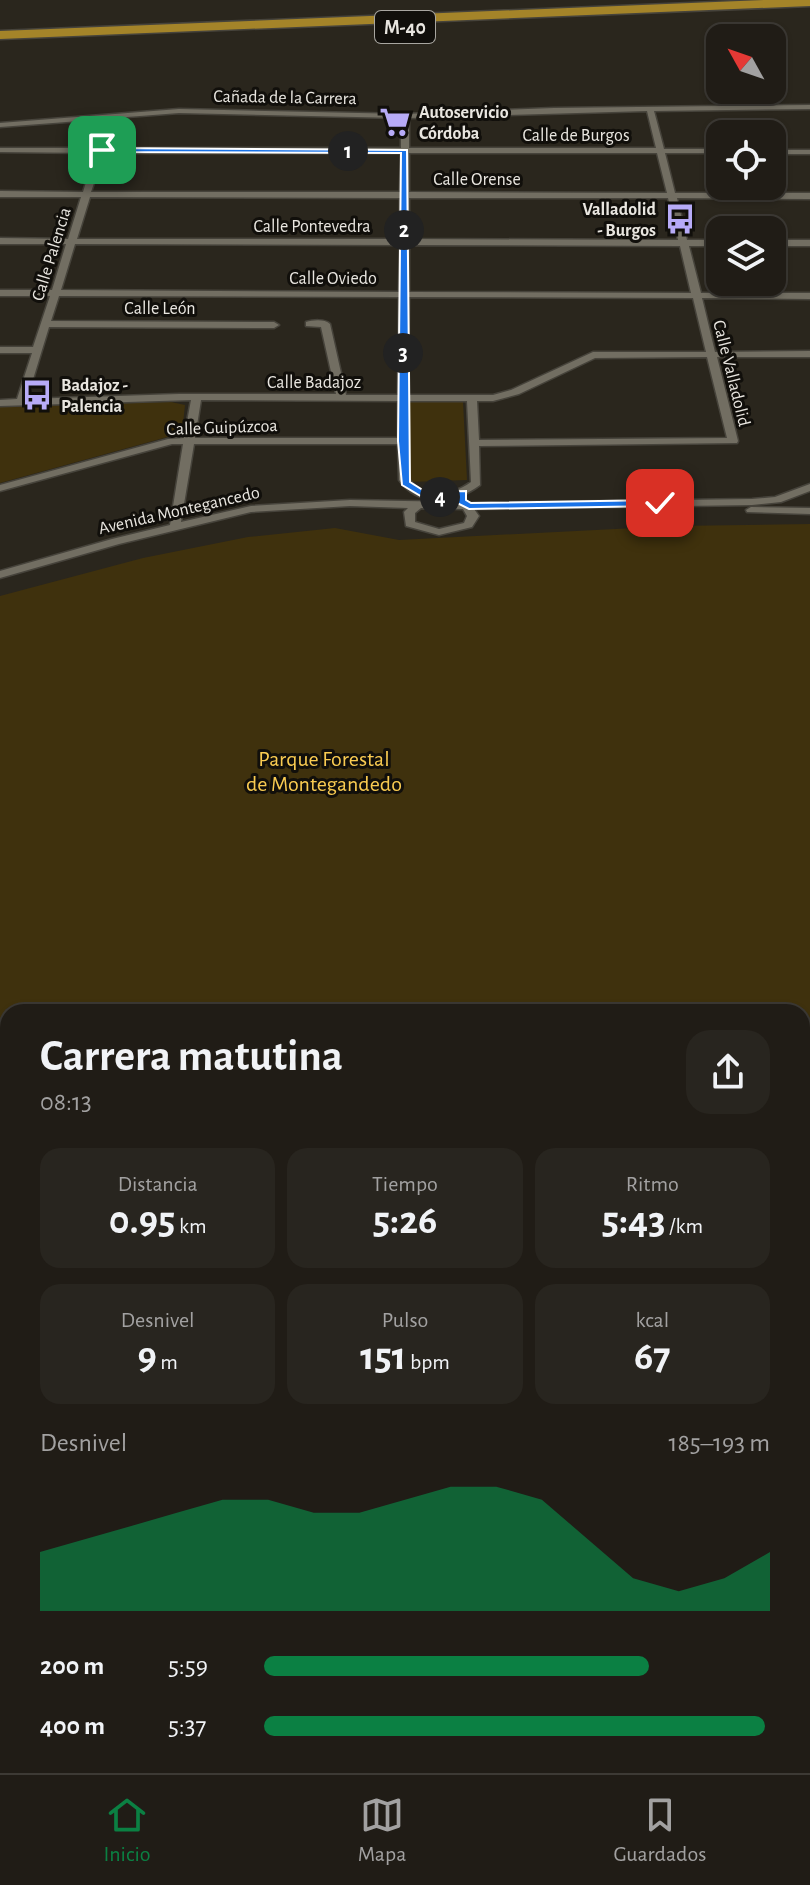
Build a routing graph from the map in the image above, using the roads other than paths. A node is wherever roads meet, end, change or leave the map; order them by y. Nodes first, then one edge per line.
1 (810, 2) edge
2 (810, 10) edge
3 (0, 34) edge
4 (0, 43) edge
5 (810, 107) edge
6 (650, 109) junction
7 (111, 116) junction
8 (405, 116) junction
9 (0, 125) edge
10 (0, 150) edge
11 (102, 150) junction
12 (404, 151) junction
13 (661, 151) junction
14 (706, 151) edge
15 (786, 152) edge
16 (810, 152) edge
17 (0, 194) edge
18 (87, 194) junction
19 (404, 195) junction
20 (671, 195) junction
21 (810, 196) edge
22 (0, 241) edge
23 (71, 242) junction
24 (404, 243) junction
25 (682, 243) junction
26 (706, 243) edge
27 (786, 243) edge
28 (810, 243) edge
29 (0, 293) edge
30 (55, 293) junction
31 (404, 294) junction
32 (696, 295) junction
33 (810, 296) edge
34 (46, 324) junction
35 (309, 324) dead end
36 (274, 325) dead end
37 (0, 350) edge
38 (37, 350) junction
39 (710, 354) junction
40 (810, 354) edge
41 (196, 398) junction
42 (342, 398) junction
43 (403, 398) junction
44 (472, 398) junction
45 (21, 402) junction
46 (0, 403) edge
47 (189, 441) junction
48 (402, 441) junction
49 (475, 443) junction
50 (810, 487) edge
51 (0, 488) edge
52 (463, 493) junction
53 (789, 497) junction
54 (416, 504) junction
55 (471, 509) junction
56 (790, 510) junction
57 (810, 511) edge
58 (175, 526) junction
59 (0, 575) edge
60 (0, 583) edge

1 - 3 highway, M-40
2 - 4 highway, M-40
5 - 6 street, Cañada de la Carrera
6 - 8 street, Cañada de la Carrera
6 - 13 street, Calle Valladolid
7 - 8 street, Cañada de la Carrera
7 - 9 street, Cañada de la Carrera
7 - 11 street, Calle Palencia
8 - 12 street
10 - 11 street, Calle de Burgos
11 - 12 street, Calle de Burgos
11 - 18 street, Calle Palencia
12 - 13 street, Calle de Burgos
12 - 19 street
13 - 14 street, Calle de Burgos
13 - 20 street, Calle Valladolid
15 - 16 street
17 - 18 street, Calle Orense
18 - 19 street, Calle Orense
18 - 23 street, Calle Palencia
19 - 20 street, Calle Orense
19 - 24 street
20 - 21 street, Calle Orense
20 - 25 street, Calle Valladolid
22 - 23 street, Calle Pontevedra
23 - 24 street, Calle Pontevedra
23 - 30 street, Calle Palencia
24 - 25 street, Calle Pontevedra
24 - 31 street
25 - 26 street, Calle Pontevedra
25 - 32 street, Calle Valladolid
27 - 28 street
29 - 30 street, Calle Oviedo
30 - 31 street, Calle Oviedo
30 - 34 street, Calle Palencia
31 - 32 street, Calle Oviedo
31 - 43 street
32 - 33 street, Calle Oviedo
32 - 39 street, Calle Valladolid
34 - 36 street, Calle León
34 - 38 street, Calle Palencia
35 - 42 street
37 - 38 street
38 - 45 street, Calle Palencia
39 - 40 street, Calle Badajoz
39 - 44 street, Calle Badajoz
39 - 49 street, Calle Valladolid
41 - 42 street, Calle Badajoz
41 - 45 street, Calle Badajoz
41 - 47 street
42 - 43 street, Calle Badajoz
43 - 44 street, Calle Badajoz
43 - 48 street
44 - 49 street
45 - 46 street, Calle Badajoz
47 - 48 street, Calle Guipúzcoa
47 - 51 street, Calle Guipúzcoa
47 - 58 street
48 - 54 street
49 - 52 street
50 - 53 street, Avenida Montegancedo
52 - 54 street
52 - 55 street
53 - 55 street, Avenida Montegancedo
53 - 56 street
54 - 55 street, Avenida Montegancedo
54 - 55 street
54 - 58 street, Avenida Montegancedo
54 - 60 street, Avenida Montegancedo
55 - 56 street, Avenida Montegancedo
56 - 57 street, Avenida Montegancedo
58 - 59 street, Avenida Montegancedo

